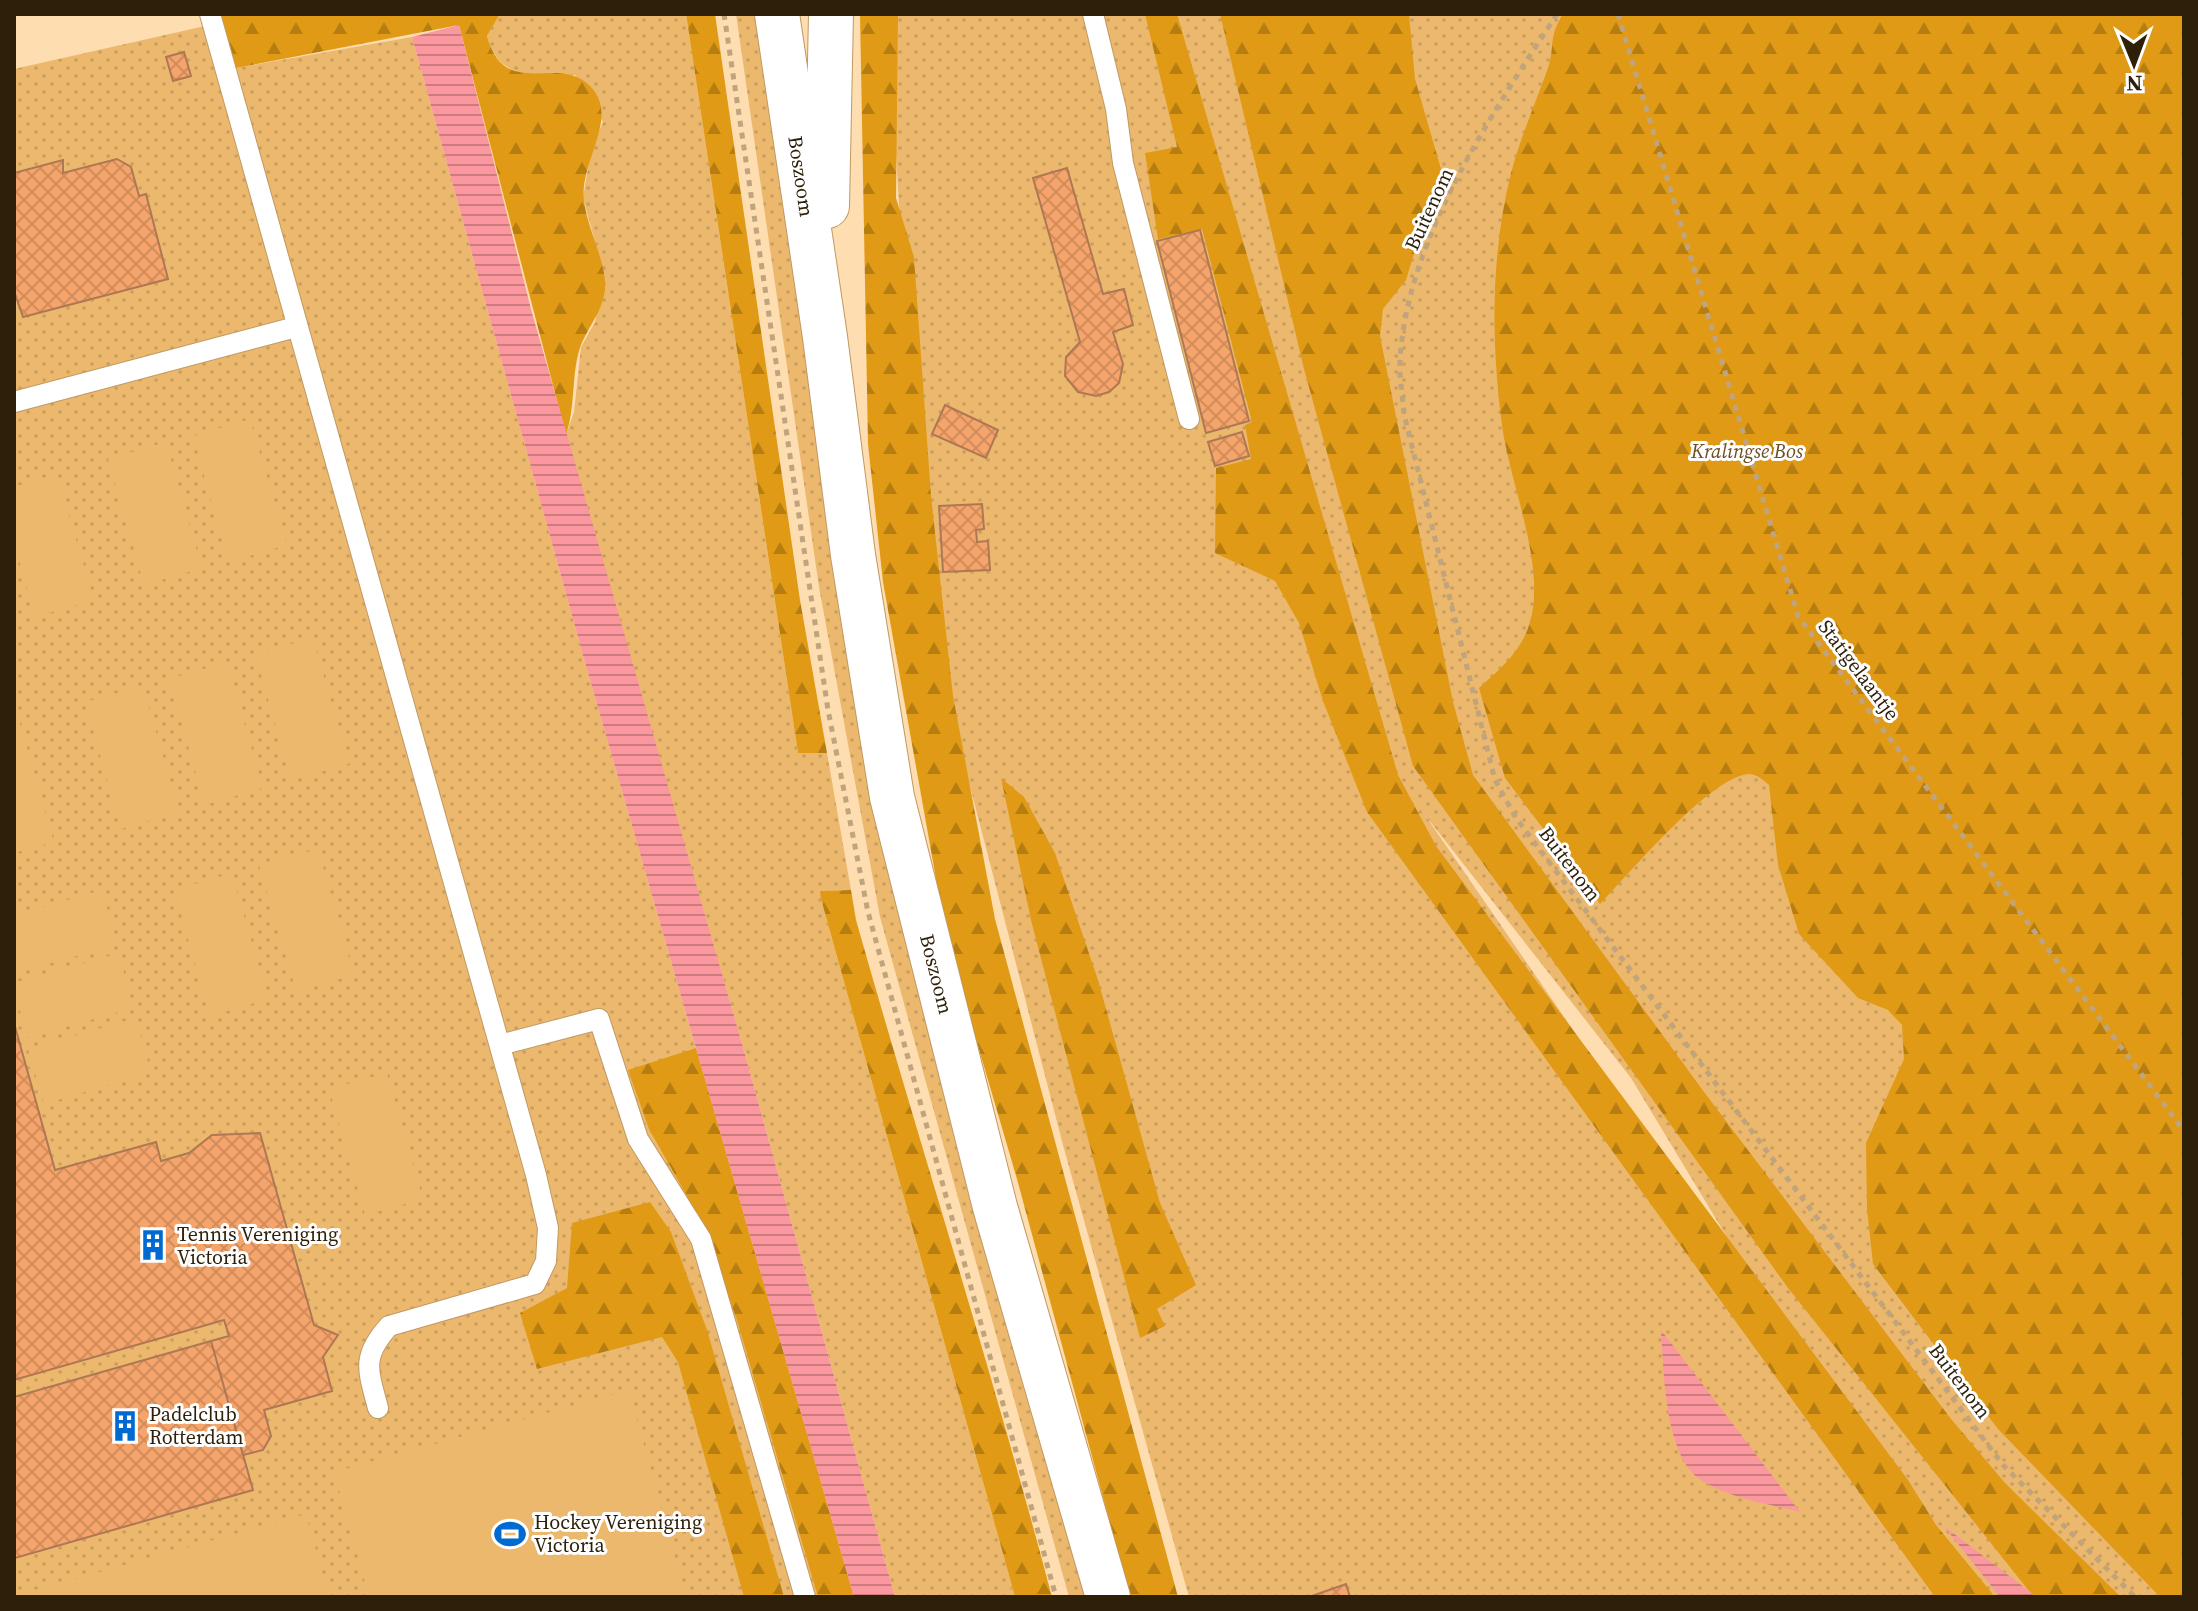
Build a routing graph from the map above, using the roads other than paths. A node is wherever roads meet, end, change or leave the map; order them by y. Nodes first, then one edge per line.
1 (210, 14) edge
2 (777, 14) edge
3 (831, 14) edge
4 (1093, 14) edge
5 (296, 327) junction
6 (825, 337) junction
7 (14, 402) edge
8 (1189, 419) dead end
9 (500, 1045) junction
10 (378, 1408) dead end
11 (805, 1597) edge
12 (1108, 1597) edge

1 - 5 lane
2 - 6 main road, Boszoom
3 - 6 main road, Boszoom
4 - 8 lane
5 - 7 lane
5 - 9 lane
6 - 12 main road, Boszoom
9 - 10 lane
9 - 11 lane

